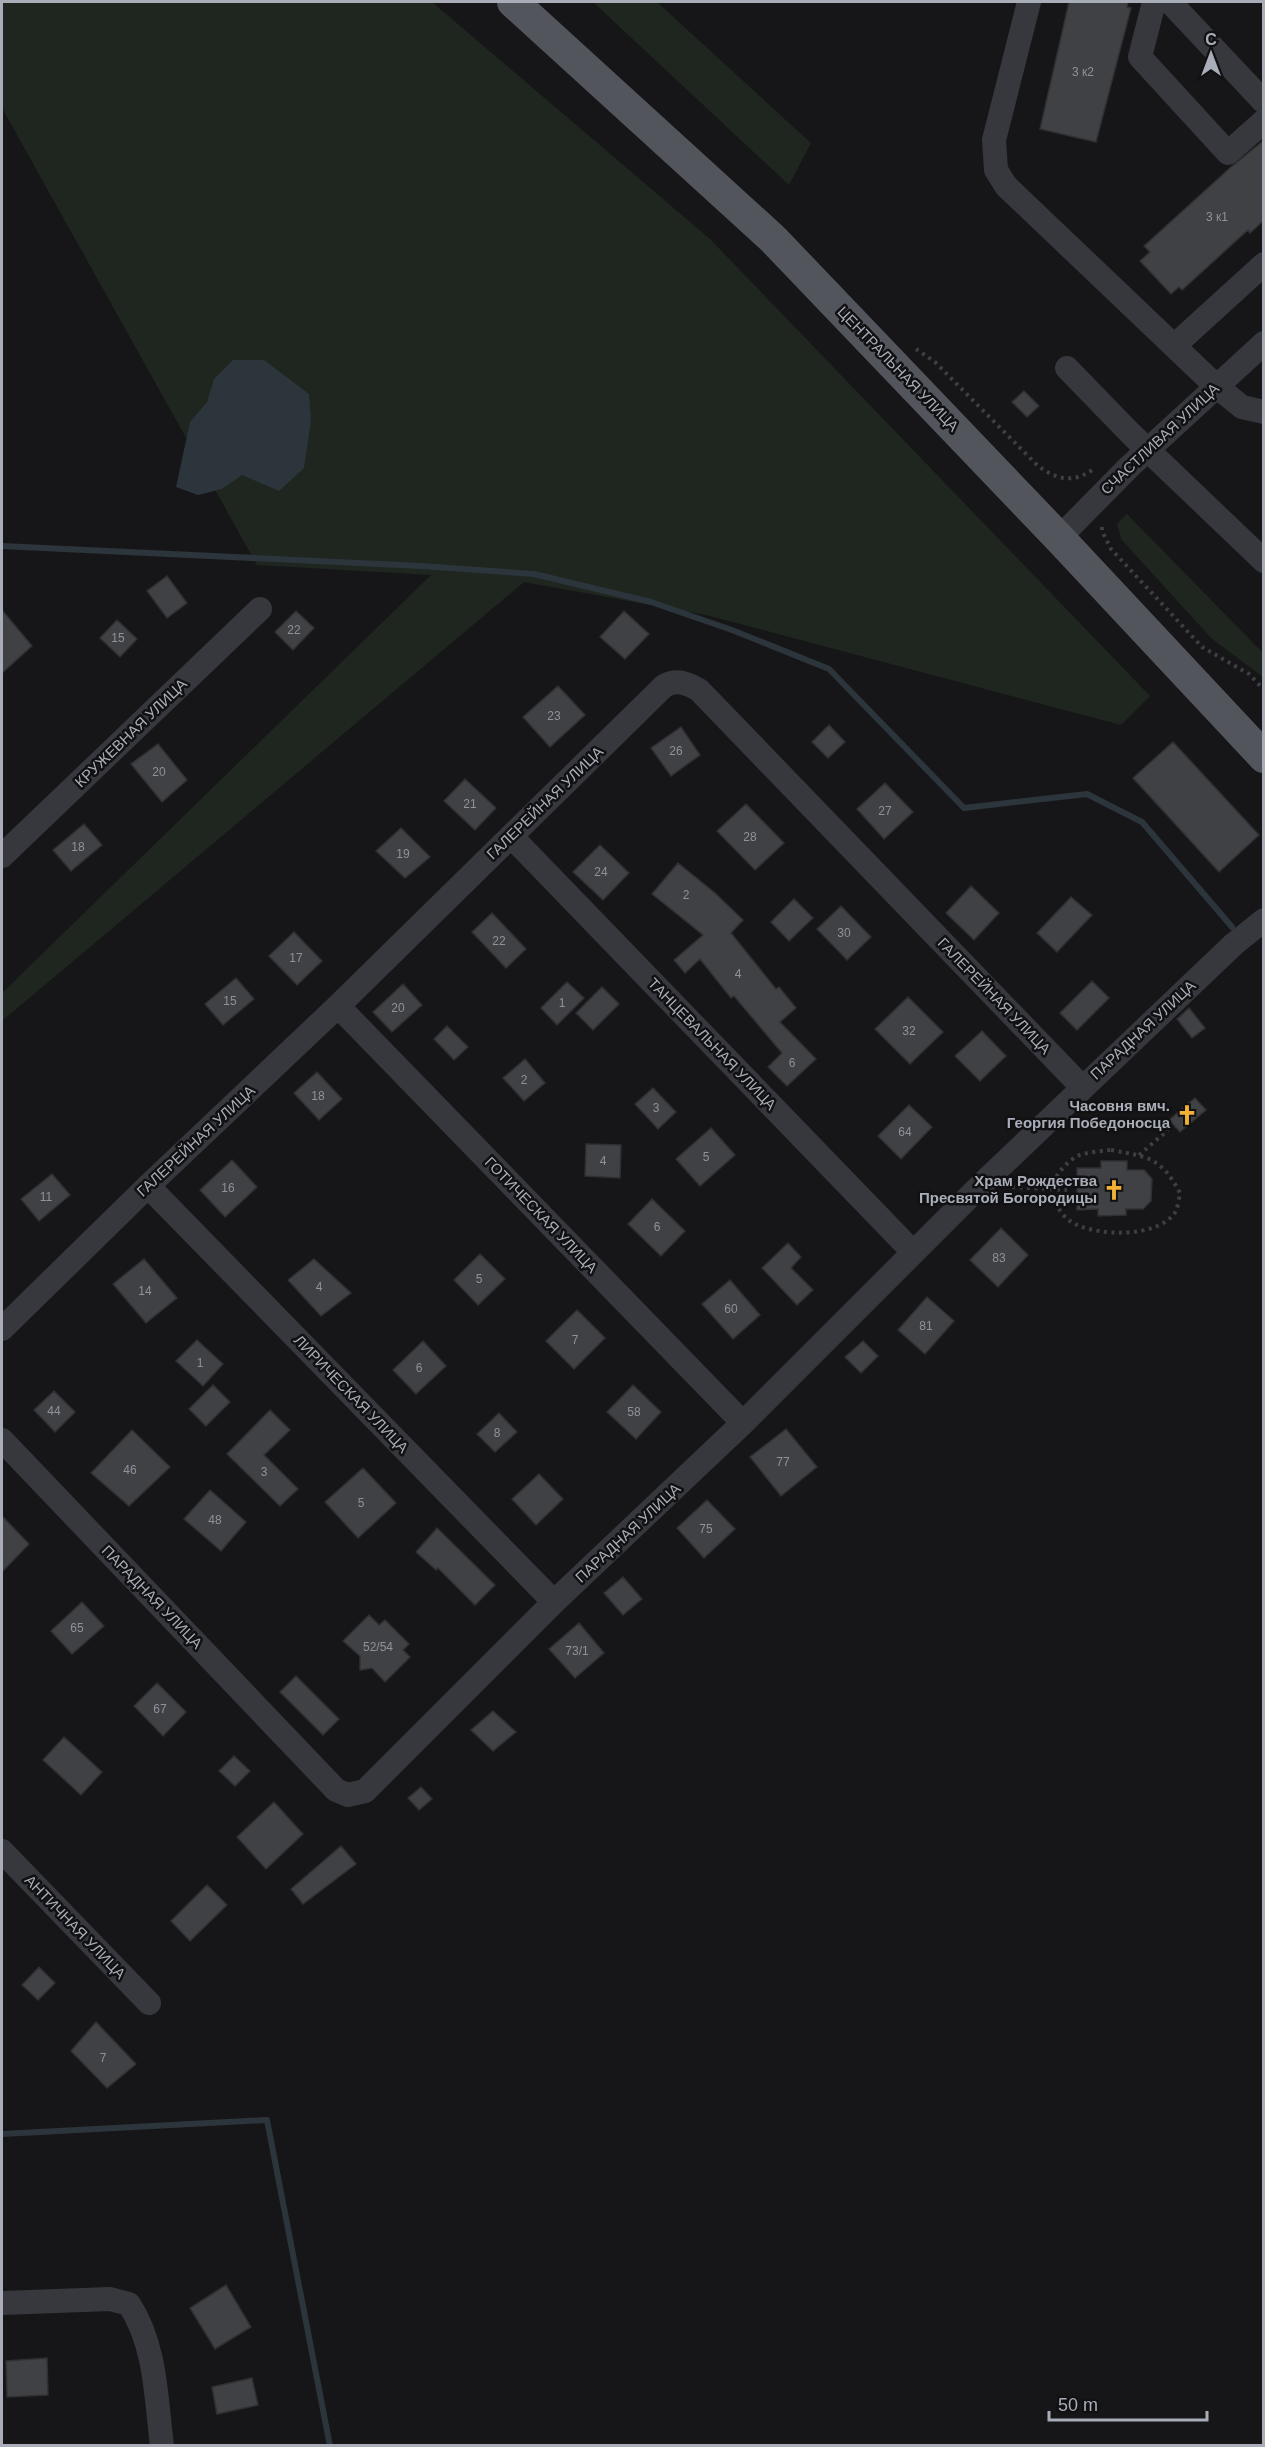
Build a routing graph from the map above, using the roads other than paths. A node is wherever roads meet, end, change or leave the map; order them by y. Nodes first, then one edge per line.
1 (513, 2) edge
2 (1029, 2) edge
3 (1154, 2) edge
4 (1170, 2) edge
5 (1263, 102) edge
6 (1263, 121) edge
7 (1263, 264) edge
8 (1263, 343) edge
9 (1174, 346) junction
10 (1066, 368) dead end
11 (1216, 386) junction
12 (1263, 412) edge
13 (1148, 450) junction
14 (1059, 538) junction
15 (1263, 561) edge
16 (260, 609) dead end
17 (1263, 757) edge
18 (511, 836) junction
19 (2, 856) edge
20 (1263, 920) edge
21 (338, 1006) junction
22 (1082, 1087) junction
23 (147, 1186) junction
24 (913, 1252) junction
25 (2, 1329) edge
26 (743, 1423) junction
27 (2, 1440) edge
28 (554, 1602) junction
29 (2, 1851) edge
30 (149, 2003) dead end
31 (2, 2303) edge
32 (162, 2445) edge

1 - 14 main road, ЦЕНТРАЛЬНАЯ УЛИЦА
2 - 9 street
3 - 6 street
4 - 5 street
7 - 9 street
8 - 11 street, СЧАСТЛИВАЯ УЛИЦА
9 - 11 street
10 - 13 street
11 - 12 street
11 - 13 street, СЧАСТЛИВАЯ УЛИЦА
13 - 14 street, СЧАСТЛИВАЯ УЛИЦА
13 - 15 street
14 - 17 main road, ЦЕНТРАЛЬНАЯ УЛИЦА
16 - 19 street, КРУЖЕВНАЯ УЛИЦА
18 - 21 street, ГАЛЕРЕЙНАЯ УЛИЦА
18 - 22 street, ГАЛЕРЕЙНАЯ УЛИЦА
18 - 24 street, ТАНЦЕВАЛЬНАЯ УЛИЦА
20 - 22 street, ПАРАДНАЯ УЛИЦА
21 - 23 street, ГАЛЕРЕЙНАЯ УЛИЦА
21 - 26 street, ГОТИЧЕСКАЯ УЛИЦА
22 - 24 street, ПАРАДНАЯ УЛИЦА
23 - 25 street, ГАЛЕРЕЙНАЯ УЛИЦА
23 - 28 street, ЛИРИЧЕСКАЯ УЛИЦА
24 - 26 street, ПАРАДНАЯ УЛИЦА
26 - 28 street, ПАРАДНАЯ УЛИЦА
27 - 28 street, ПАРАДНАЯ УЛИЦА
29 - 30 street, АНТИЧНАЯ УЛИЦА
31 - 32 street

